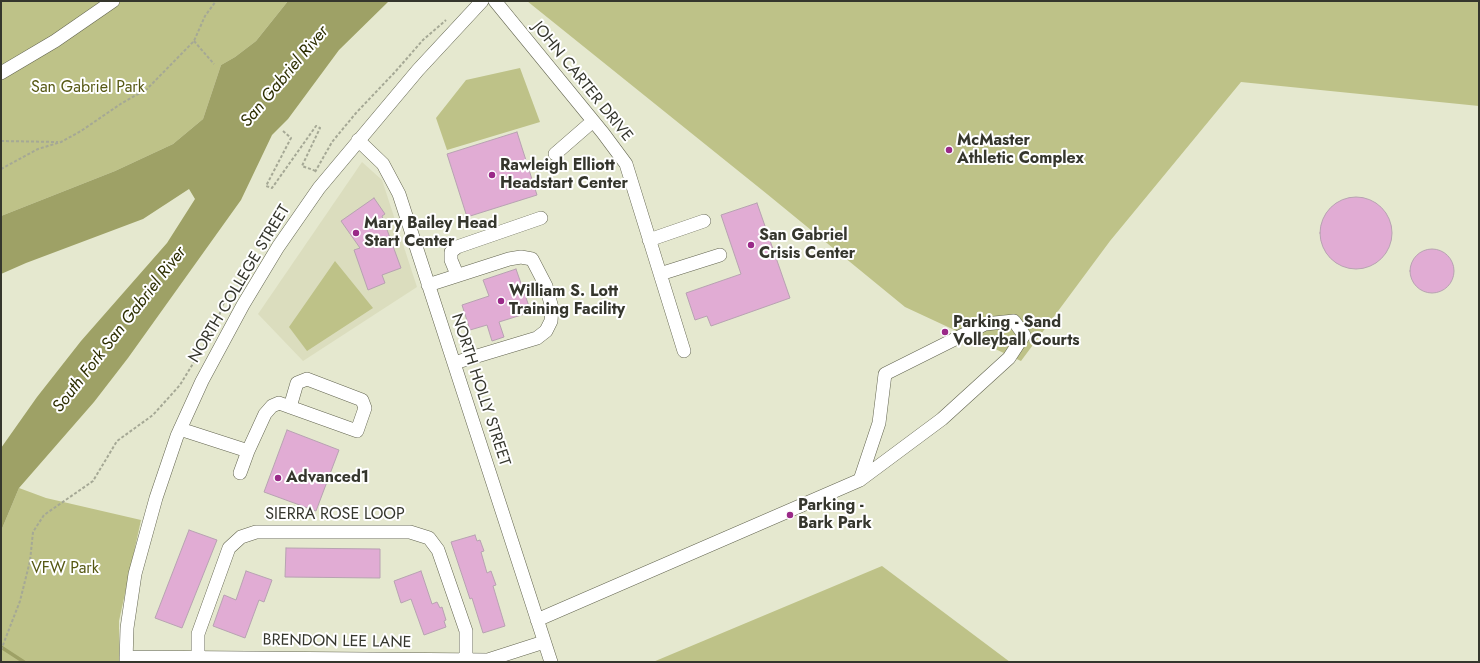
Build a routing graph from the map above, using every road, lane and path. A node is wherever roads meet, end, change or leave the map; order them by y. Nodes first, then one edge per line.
1 (113, 1) edge
2 (216, 1) edge
3 (482, 1) edge
4 (495, 1) edge
5 (451, 16) dead end
6 (194, 41) junction
7 (214, 64) dead end
8 (1, 73) edge
9 (593, 121) junction
10 (283, 131) dead end
11 (358, 140) junction
12 (1, 141) edge
13 (61, 142) junction
14 (555, 154) dead end
15 (1, 169) edge
16 (316, 171) junction
17 (312, 177) dead end
18 (541, 218) dead end
19 (704, 221) dead end
20 (649, 240) junction
21 (720, 254) dead end
22 (248, 274) dead end
23 (660, 274) junction
24 (453, 278) junction
25 (428, 285) junction
26 (684, 351) dead end
27 (454, 363) junction
28 (290, 407) junction
29 (180, 429) junction
30 (248, 451) junction
31 (240, 473) dead end
32 (860, 480) junction
33 (537, 620) junction
34 (544, 642) junction
35 (1, 650) edge
36 (198, 657) junction
37 (126, 659) edge
38 (466, 660) junction
39 (551, 662) edge

1 - 8 street
2 - 6 path
3 - 11 street, NORTH COLLEGE STREET
4 - 9 street, JOHN CARTER DRIVE
5 - 16 path
6 - 7 path
6 - 13 path
9 - 14 street
9 - 20 street, JOHN CARTER DRIVE
10 - 16 path
11 - 25 street, NORTH HOLLY STREET
11 - 29 street, NORTH COLLEGE STREET
12 - 13 path
13 - 15 path
16 - 17 path
18 - 24 street
19 - 20 street
20 - 23 street, JOHN CARTER DRIVE
21 - 23 street
22 - 35 path
23 - 26 street, JOHN CARTER DRIVE
24 - 25 street
24 - 27 street
25 - 27 street, NORTH HOLLY STREET
27 - 33 street, NORTH HOLLY STREET
28 - 28 street
28 - 30 street
29 - 30 street
29 - 37 street, NORTH COLLEGE STREET
30 - 31 street
32 - 32 street
32 - 33 street
33 - 34 street, NORTH HOLLY STREET
34 - 38 street, BRENDON LEE LANE
34 - 39 street, NORTH HOLLY STREET
36 - 37 street, BRENDON LEE LANE
36 - 38 street, BRENDON LEE LANE
36 - 38 street, SIERRA ROSE LOOP

